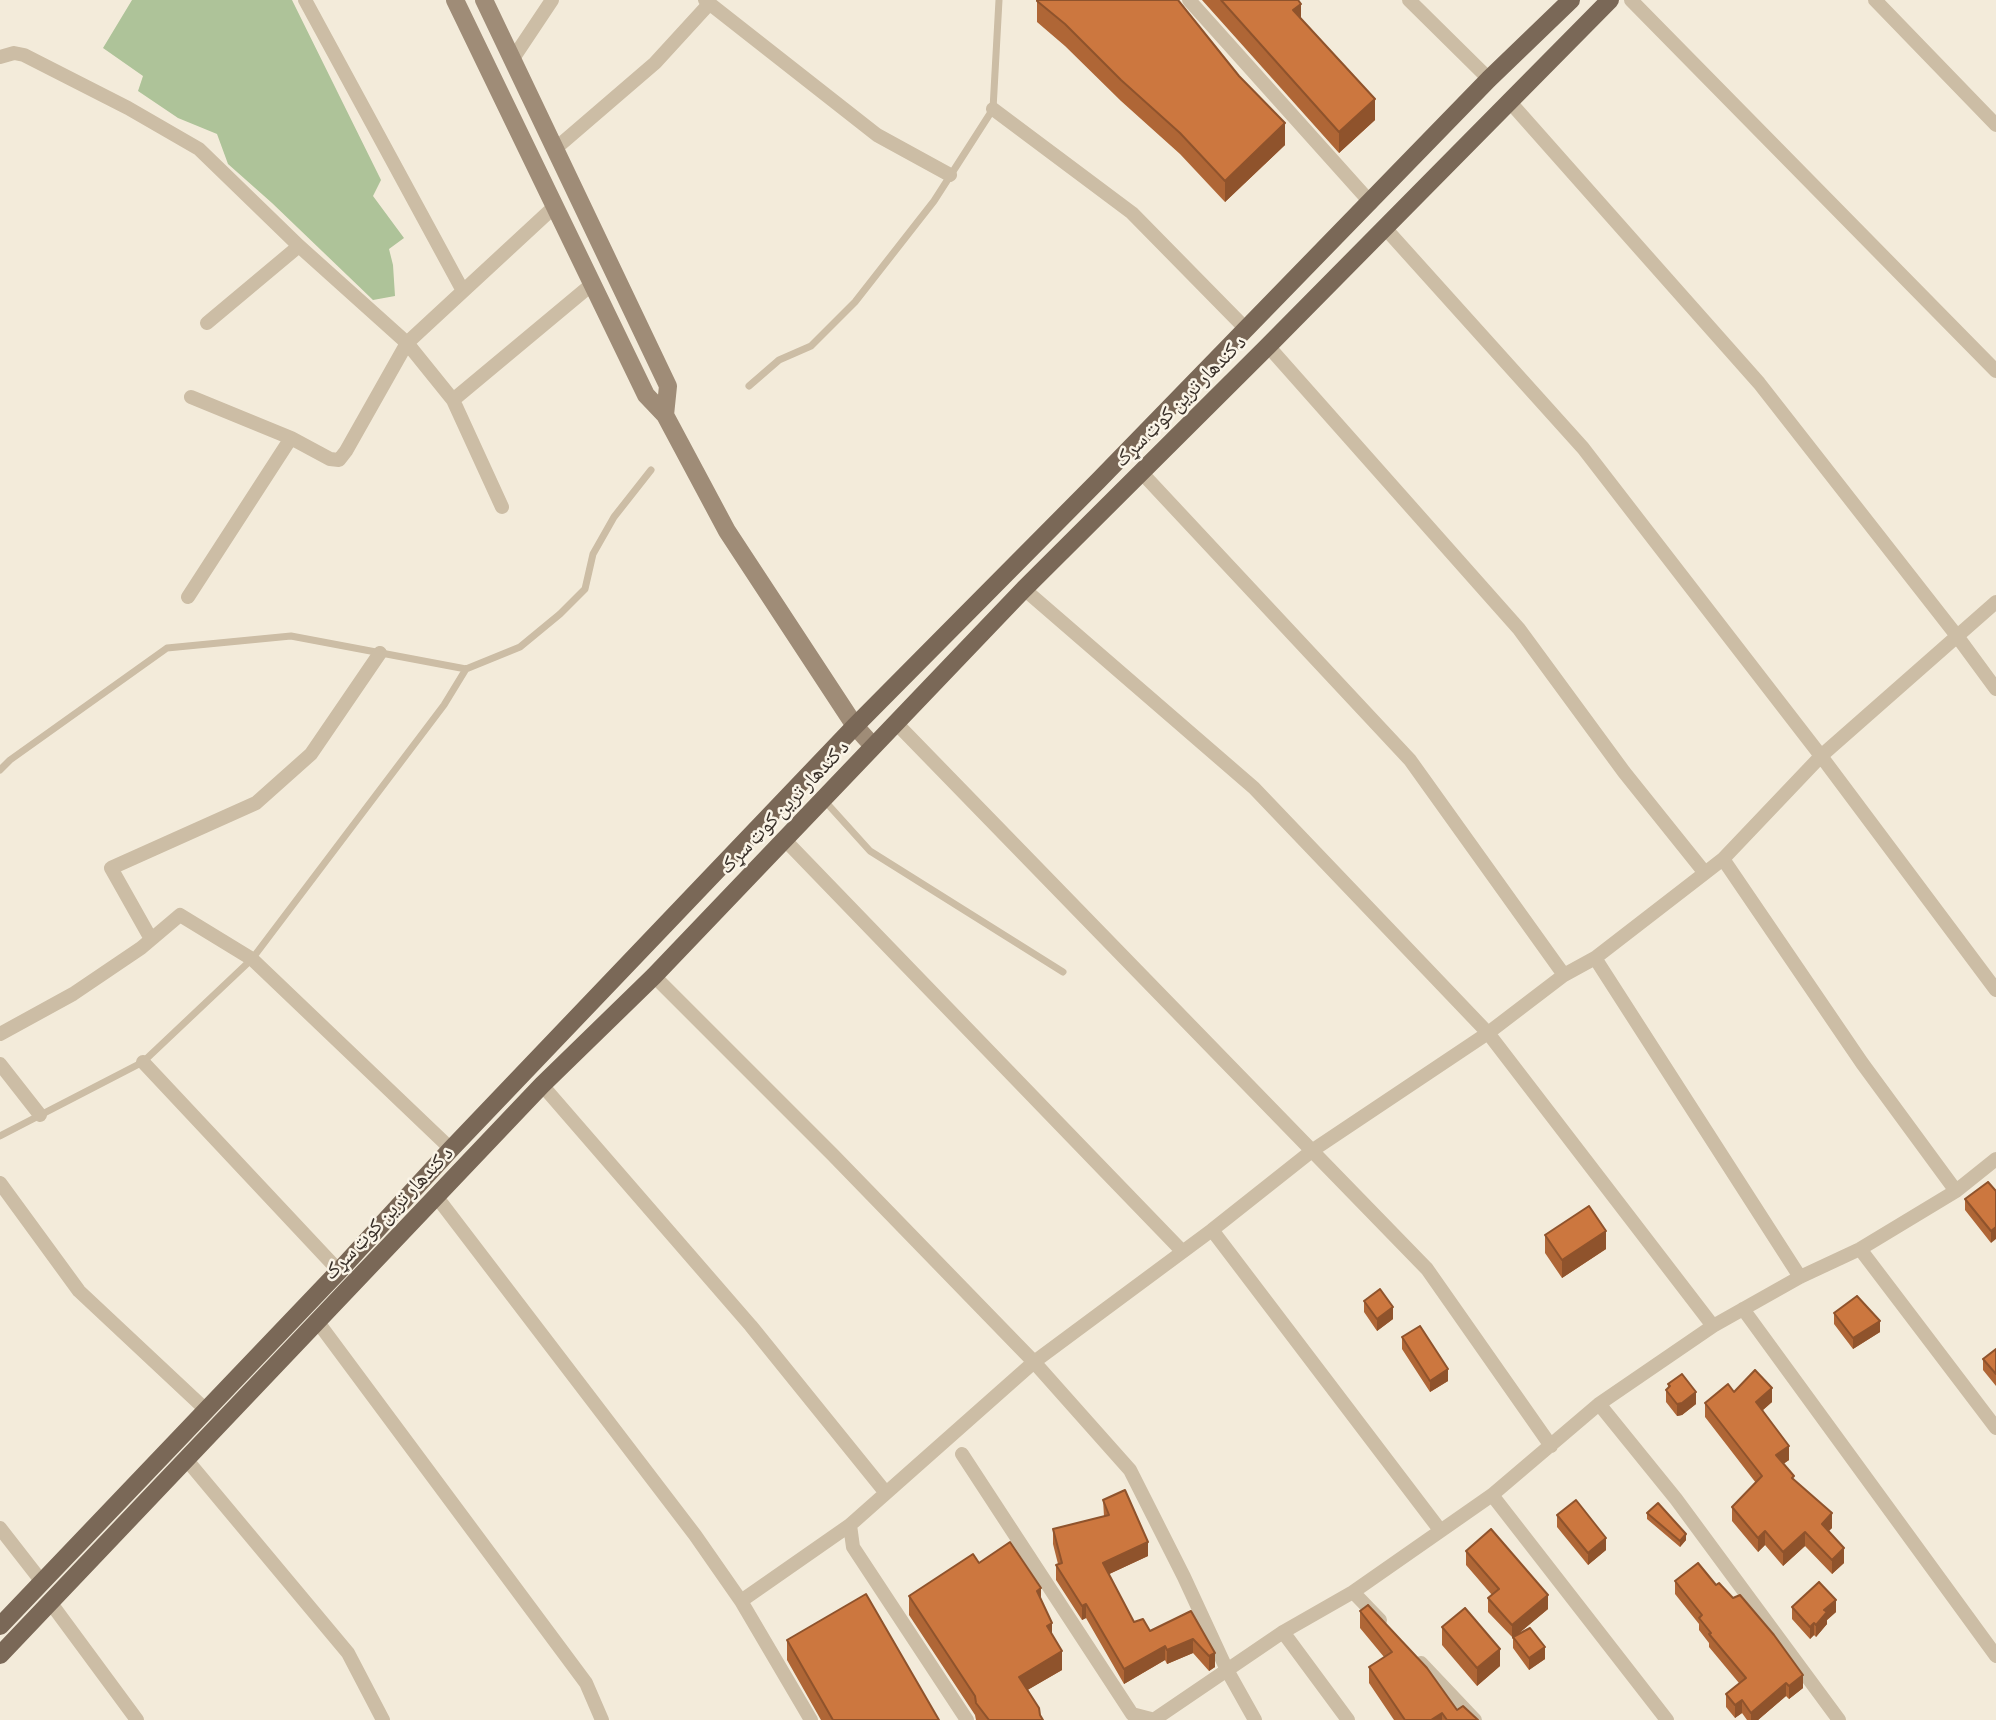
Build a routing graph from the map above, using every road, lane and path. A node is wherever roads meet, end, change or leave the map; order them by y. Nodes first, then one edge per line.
1 (305, 0) edge
2 (455, 0) edge
3 (484, 0) edge
4 (552, 0) edge
5 (999, 0) edge
6 (1189, 0) edge
7 (1409, 0) edge
8 (1571, 0) edge
9 (1610, 0) edge
10 (1631, 0) edge
11 (1875, 0) edge
12 (707, 2) edge
13 (0, 57) edge
14 (512, 60) junction
15 (1489, 79) junction
16 (1508, 101) junction
17 (993, 109) junction
18 (1996, 125) edge
19 (555, 149) junction
20 (950, 176) junction
21 (1371, 203) junction
22 (554, 207) junction
23 (1385, 228) junction
24 (299, 246) junction
25 (591, 285) junction
26 (463, 291) junction
27 (207, 323) dead end
28 (1246, 329) junction
29 (407, 343) junction
30 (1268, 346) junction
31 (1996, 371) edge
32 (749, 386) dead end
33 (191, 397) dead end
34 (453, 400) junction
35 (665, 415) junction
36 (291, 438) junction
37 (651, 470) dead end
38 (1140, 472) junction
39 (1098, 481) junction
40 (1115, 498) junction
41 (502, 507) dead end
42 (1024, 589) junction
43 (188, 597) dead end
44 (1996, 602) edge
45 (1957, 636) junction
46 (380, 653) junction
47 (466, 669) junction
48 (1996, 690) edge
49 (896, 723) junction
50 (855, 726) junction
51 (873, 746) junction
52 (1821, 756) junction
53 (0, 770) edge
54 (823, 799) junction
55 (784, 839) junction
56 (1723, 859) junction
57 (1705, 873) junction
58 (151, 939) junction
59 (1595, 958) junction
60 (252, 959) junction
61 (1063, 972) dead end
62 (1564, 975) junction
63 (654, 976) junction
64 (1996, 990) edge
65 (0, 1034) edge
66 (1488, 1034) junction
67 (143, 1062) junction
68 (0, 1064) edge
69 (542, 1084) junction
70 (40, 1115) junction
71 (0, 1136) edge
72 (451, 1149) junction
73 (1313, 1150) junction
74 (1996, 1159) edge
75 (0, 1183) edge
76 (1956, 1191) junction
77 (436, 1196) junction
78 (1212, 1230) junction
79 (1860, 1249) junction
80 (1182, 1251) junction
81 (339, 1270) junction
82 (1800, 1277) junction
83 (1743, 1309) junction
84 (317, 1321) junction
85 (1713, 1326) junction
86 (1034, 1362) junction
87 (1599, 1404) junction
88 (205, 1409) junction
89 (1996, 1428) edge
90 (1551, 1446) junction
91 (962, 1454) dead end
92 (186, 1459) junction
93 (141, 1477) junction
94 (155, 1491) junction
95 (886, 1493) junction
96 (1492, 1495) junction
97 (850, 1525) junction
98 (0, 1528) edge
99 (1440, 1530) junction
100 (42, 1582) junction
101 (1353, 1592) junction
102 (741, 1601) junction
103 (50, 1602) junction
104 (0, 1626) edge
105 (1283, 1633) junction
106 (1394, 1634) edge
107 (1412, 1653) edge
108 (0, 1655) edge
109 (1996, 1657) edge
110 (1227, 1670) junction
111 (1155, 1719) edge
112 (137, 1720) edge
113 (383, 1720) edge
114 (602, 1720) edge
115 (811, 1720) edge
116 (967, 1720) edge
117 (1255, 1720) edge
118 (1348, 1720) edge
119 (1475, 1720) edge
120 (1667, 1720) edge
121 (1839, 1720) edge

1 - 26 street
2 - 22 main road
3 - 14 main road
4 - 14 street
5 - 17 lane
6 - 21 street
7 - 15 street
8 - 15 main road, د کندهار ترين کوټ سړک
9 - 16 main road, د کندهار ترين کوټ سړک
10 - 31 street
11 - 18 street
12 - 19 street
12 - 20 street
13 - 24 street
14 - 19 main road
15 - 21 main road, د کندهار ترين کوټ سړک
16 - 23 main road, د کندهار ترين کوټ سړک
16 - 45 street
17 - 20 lane
17 - 28 street
19 - 35 main road
20 - 32 lane
21 - 28 main road, د کندهار ترين کوټ سړک
22 - 25 main road
22 - 26 street
23 - 30 main road, د کندهار ترين کوټ سړک
23 - 52 street
24 - 27 street
24 - 29 street
25 - 34 street
25 - 35 main road
26 - 29 street
28 - 39 main road, د کندهار ترين کوټ سړک
29 - 34 street
29 - 36 street
30 - 38 main road, د کندهار ترين کوټ سړک
30 - 57 street
33 - 36 street
34 - 41 street
35 - 50 main road
36 - 43 street
37 - 47 lane
38 - 40 main road, د کندهار ترين کوټ سړک
38 - 62 street
39 - 40 main road
39 - 50 main road, د کندهار ترين کوټ سړک
40 - 42 main road, د کندهار ترين کوټ سړک
42 - 49 main road, د کندهار ترين کوټ سړک
42 - 66 street
44 - 45 street
45 - 48 street
45 - 52 street
46 - 47 lane
46 - 53 lane
46 - 58 street
47 - 60 lane
49 - 51 main road, د کندهار ترين کوټ سړک
49 - 73 street
50 - 51 main road
50 - 72 main road, د کندهار ترين کوټ سړک
51 - 54 main road, د کندهار ترين کوټ سړک
52 - 56 street
52 - 64 street
54 - 55 main road, د کندهار ترين کوټ سړک
54 - 61 lane
55 - 63 main road, د کندهار ترين کوټ سړک
55 - 80 street
56 - 57 street
56 - 76 street
57 - 59 street
58 - 60 street
58 - 65 street
59 - 62 street
59 - 82 street
60 - 67 lane
60 - 72 street
62 - 66 street
63 - 69 main road, د کندهار ترين کوټ سړک
63 - 86 street
66 - 73 street
66 - 85 street
67 - 70 lane
67 - 81 street
68 - 70 street
69 - 77 main road, د کندهار ترين کوټ سړک
69 - 95 street
70 - 71 lane
72 - 81 main road, د کندهار ترين کوټ سړک
73 - 78 street
73 - 90 street
74 - 76 street
75 - 88 street
76 - 79 street
77 - 84 main road, د کندهار ترين کوټ سړک
77 - 102 street
78 - 80 street
78 - 99 street
79 - 82 street
79 - 89 street
80 - 86 street
81 - 88 main road, د کندهار ترين کوټ سړک
82 - 83 street
83 - 85 street
83 - 109 street
84 - 92 main road, د کندهار ترين کوټ سړک
84 - 114 street
85 - 87 street
86 - 95 street
86 - 110 street
87 - 90 street
87 - 121 street
88 - 93 main road, د کندهار ترين کوټ سړک
90 - 96 street
91 - 111 street
92 - 94 main road, د کندهار ترين کوټ سړک
92 - 113 street
93 - 94 main road
93 - 100 main road, د کندهار ترين کوټ سړک
94 - 103 main road, د کندهار ترين کوټ سړک
95 - 97 street
96 - 99 street
96 - 120 street
97 - 102 street
97 - 116 street
98 - 100 street
99 - 101 street
100 - 104 main road, د کندهار ترين کوټ سړک
101 - 105 street
101 - 106 street
102 - 115 street
103 - 108 main road, د کندهار ترين کوټ سړک
103 - 112 street
105 - 110 street
105 - 118 street
107 - 119 street
110 - 111 street
110 - 117 street

